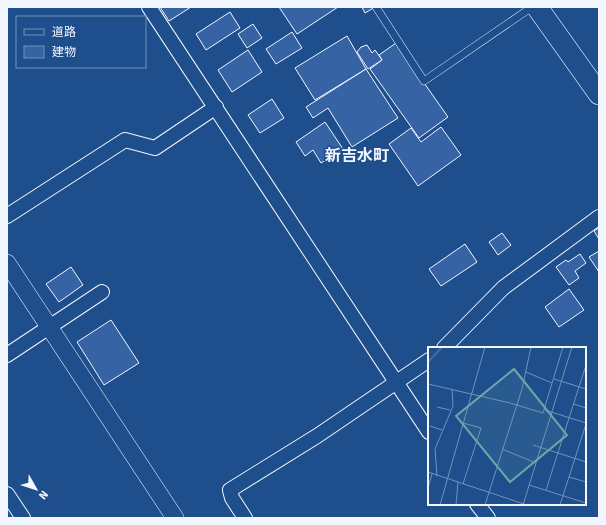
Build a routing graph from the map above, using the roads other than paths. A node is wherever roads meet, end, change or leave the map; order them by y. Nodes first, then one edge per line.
1 (150, 7) edge
2 (376, 7) edge
3 (532, 7) edge
4 (537, 7) edge
5 (599, 94) edge
6 (216, 107) junction
7 (7, 216) edge
8 (599, 217) edge
9 (7, 263) edge
10 (102, 292) dead end
11 (49, 327) junction
12 (445, 347) edge
13 (7, 355) edge
14 (428, 361) edge
15 (397, 383) junction
16 (428, 430) edge
17 (7, 494) edge
18 (478, 505) edge
19 (241, 517) edge
20 (23, 518) edge
21 (175, 518) edge
22 (488, 518) edge

1 - 6 street
2 - 3 lane
4 - 5 main road
6 - 7 street
6 - 15 street
8 - 12 street
9 - 11 street
10 - 11 street
11 - 13 street
11 - 21 street
14 - 15 street
15 - 16 street
15 - 19 street
17 - 20 street
18 - 22 street

